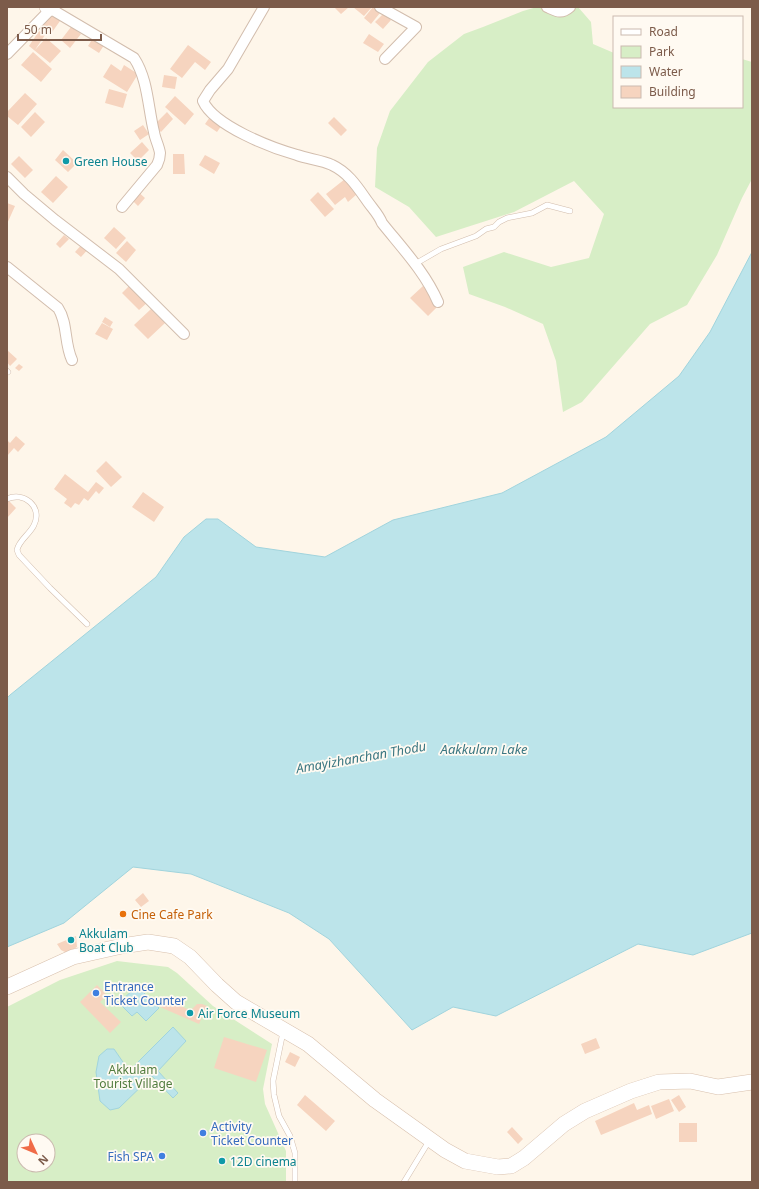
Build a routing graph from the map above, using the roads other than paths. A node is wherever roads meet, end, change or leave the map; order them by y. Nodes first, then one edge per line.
1 (264, 7) edge
2 (380, 7) edge
3 (547, 7) edge
4 (570, 7) edge
5 (50, 8) edge
6 (7, 54) edge
7 (385, 59) dead end
8 (7, 177) edge
9 (122, 206) dead end
10 (570, 211) dead end
11 (415, 264) junction
12 (7, 267) edge
13 (438, 302) dead end
14 (184, 334) dead end
15 (72, 360) dead end
16 (7, 499) edge
17 (87, 624) dead end
18 (7, 987) edge
19 (283, 1029) junction
20 (752, 1082) edge
21 (430, 1140) junction
22 (294, 1182) edge
23 (404, 1182) edge

1 - 11 street
2 - 7 street
3 - 4 street
5 - 6 street
5 - 9 street
8 - 14 street
10 - 11 lane
11 - 13 street
12 - 15 street
16 - 17 lane
18 - 19 main road
19 - 21 main road
19 - 22 lane
20 - 21 main road
21 - 23 lane

